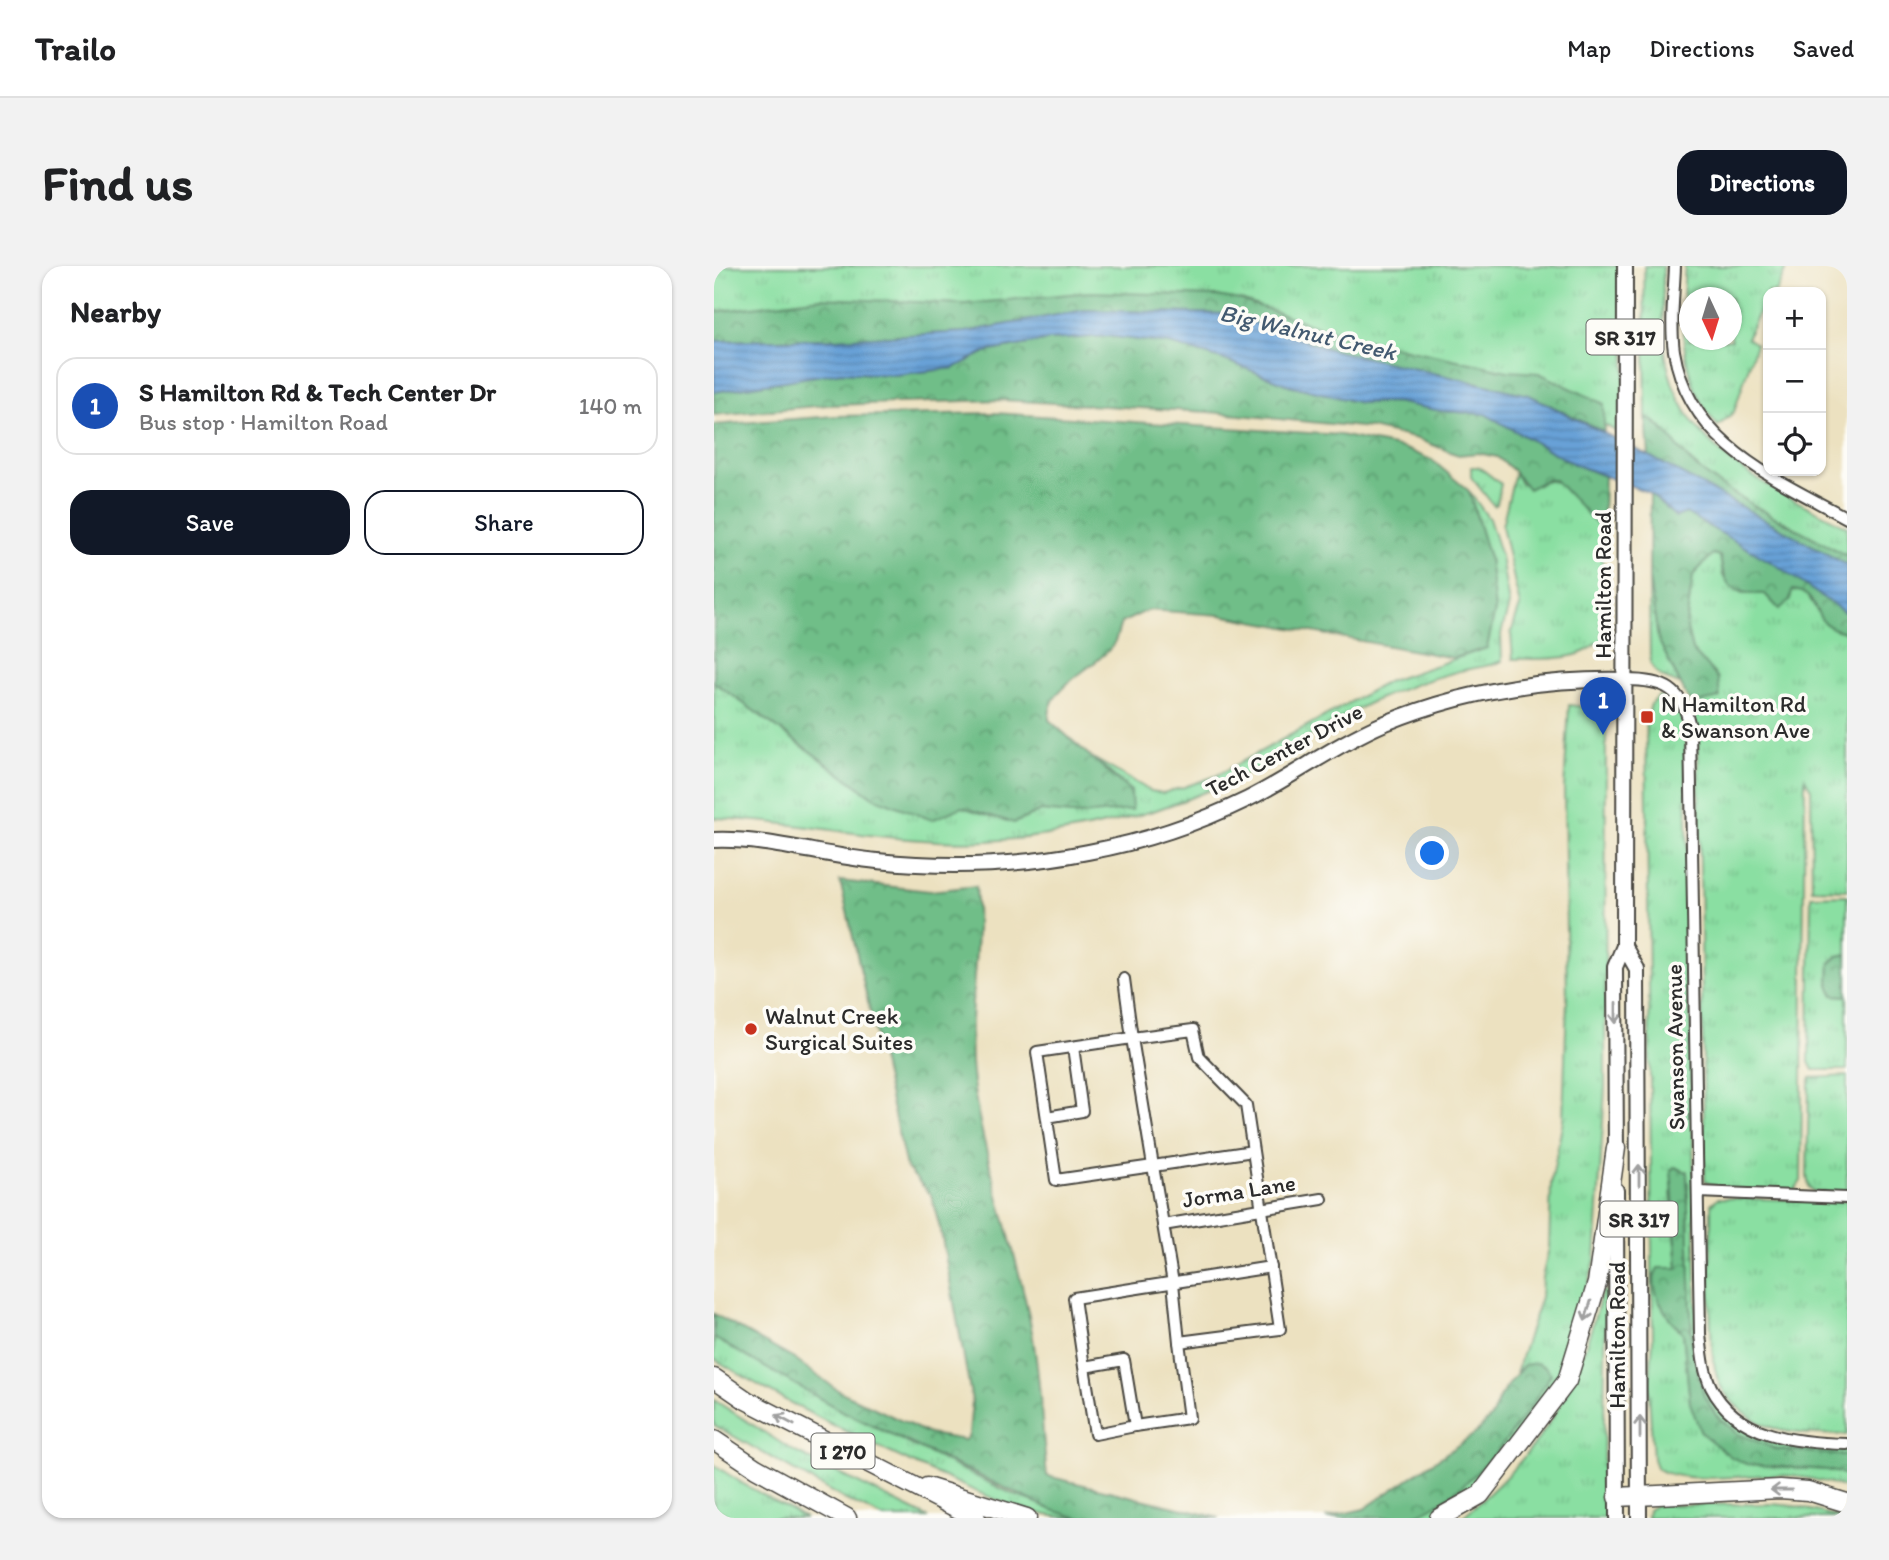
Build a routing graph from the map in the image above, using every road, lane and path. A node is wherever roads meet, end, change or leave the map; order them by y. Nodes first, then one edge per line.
1 (1625, 266) edge
2 (1675, 266) edge
3 (1847, 518) edge
4 (1626, 680) junction
5 (714, 840) edge
6 (1624, 946) junction
7 (1124, 979) dead end
8 (1132, 1038) junction
9 (1073, 1047) junction
10 (1047, 1117) junction
11 (1616, 1148) junction
12 (1253, 1151) junction
13 (1153, 1166) junction
14 (1698, 1192) junction
15 (1847, 1198) edge
16 (1322, 1199) dead end
17 (1262, 1209) junction
18 (1163, 1225) junction
19 (1271, 1267) junction
20 (1173, 1283) junction
21 (1179, 1342) junction
22 (1084, 1367) junction
23 (714, 1378) edge
24 (1135, 1426) junction
25 (714, 1440) edge
26 (1847, 1444) edge
27 (897, 1479) junction
28 (1640, 1496) junction
29 (1617, 1497) junction
30 (1847, 1503) edge
31 (847, 1518) edge
32 (976, 1518) edge
33 (1027, 1518) edge
34 (1439, 1518) edge
35 (1617, 1518) edge
36 (1639, 1518) edge

1 - 4 main road, Hamilton Road / SR 317
2 - 3 street
4 - 5 main road, Tech Center Drive
4 - 6 main road, Hamilton Road / SR 317
4 - 14 street, Swanson Avenue
6 -> 11 main road, Hamilton Road / SR 317
28 -> 6 main road, Hamilton Road / SR 317
7 - 8 street
8 - 9 street
8 - 12 street
8 - 13 street
9 - 10 street
9 - 10 street
10 - 13 street
11 - 29 main road, Hamilton Road / SR 317
11 -> 34 highway
12 - 13 street
12 - 17 street
13 - 18 street
14 - 15 street
14 - 26 street, Swanson Avenue
16 - 17 street, Jorma Lane
17 - 18 street, Jorma Lane
17 - 19 street
18 - 20 street
19 - 20 street
19 - 21 street
20 - 21 street
20 - 22 street
21 - 24 street
22 - 24 street
22 - 24 street
27 -> 23 highway, I 270
25 - 31 highway, I 270
27 - 32 highway, I 270
27 - 33 highway
28 - 29 highway
30 -> 28 highway
28 - 36 main road, Hamilton Road / SR 317
29 - 35 main road, Hamilton Road / SR 317

